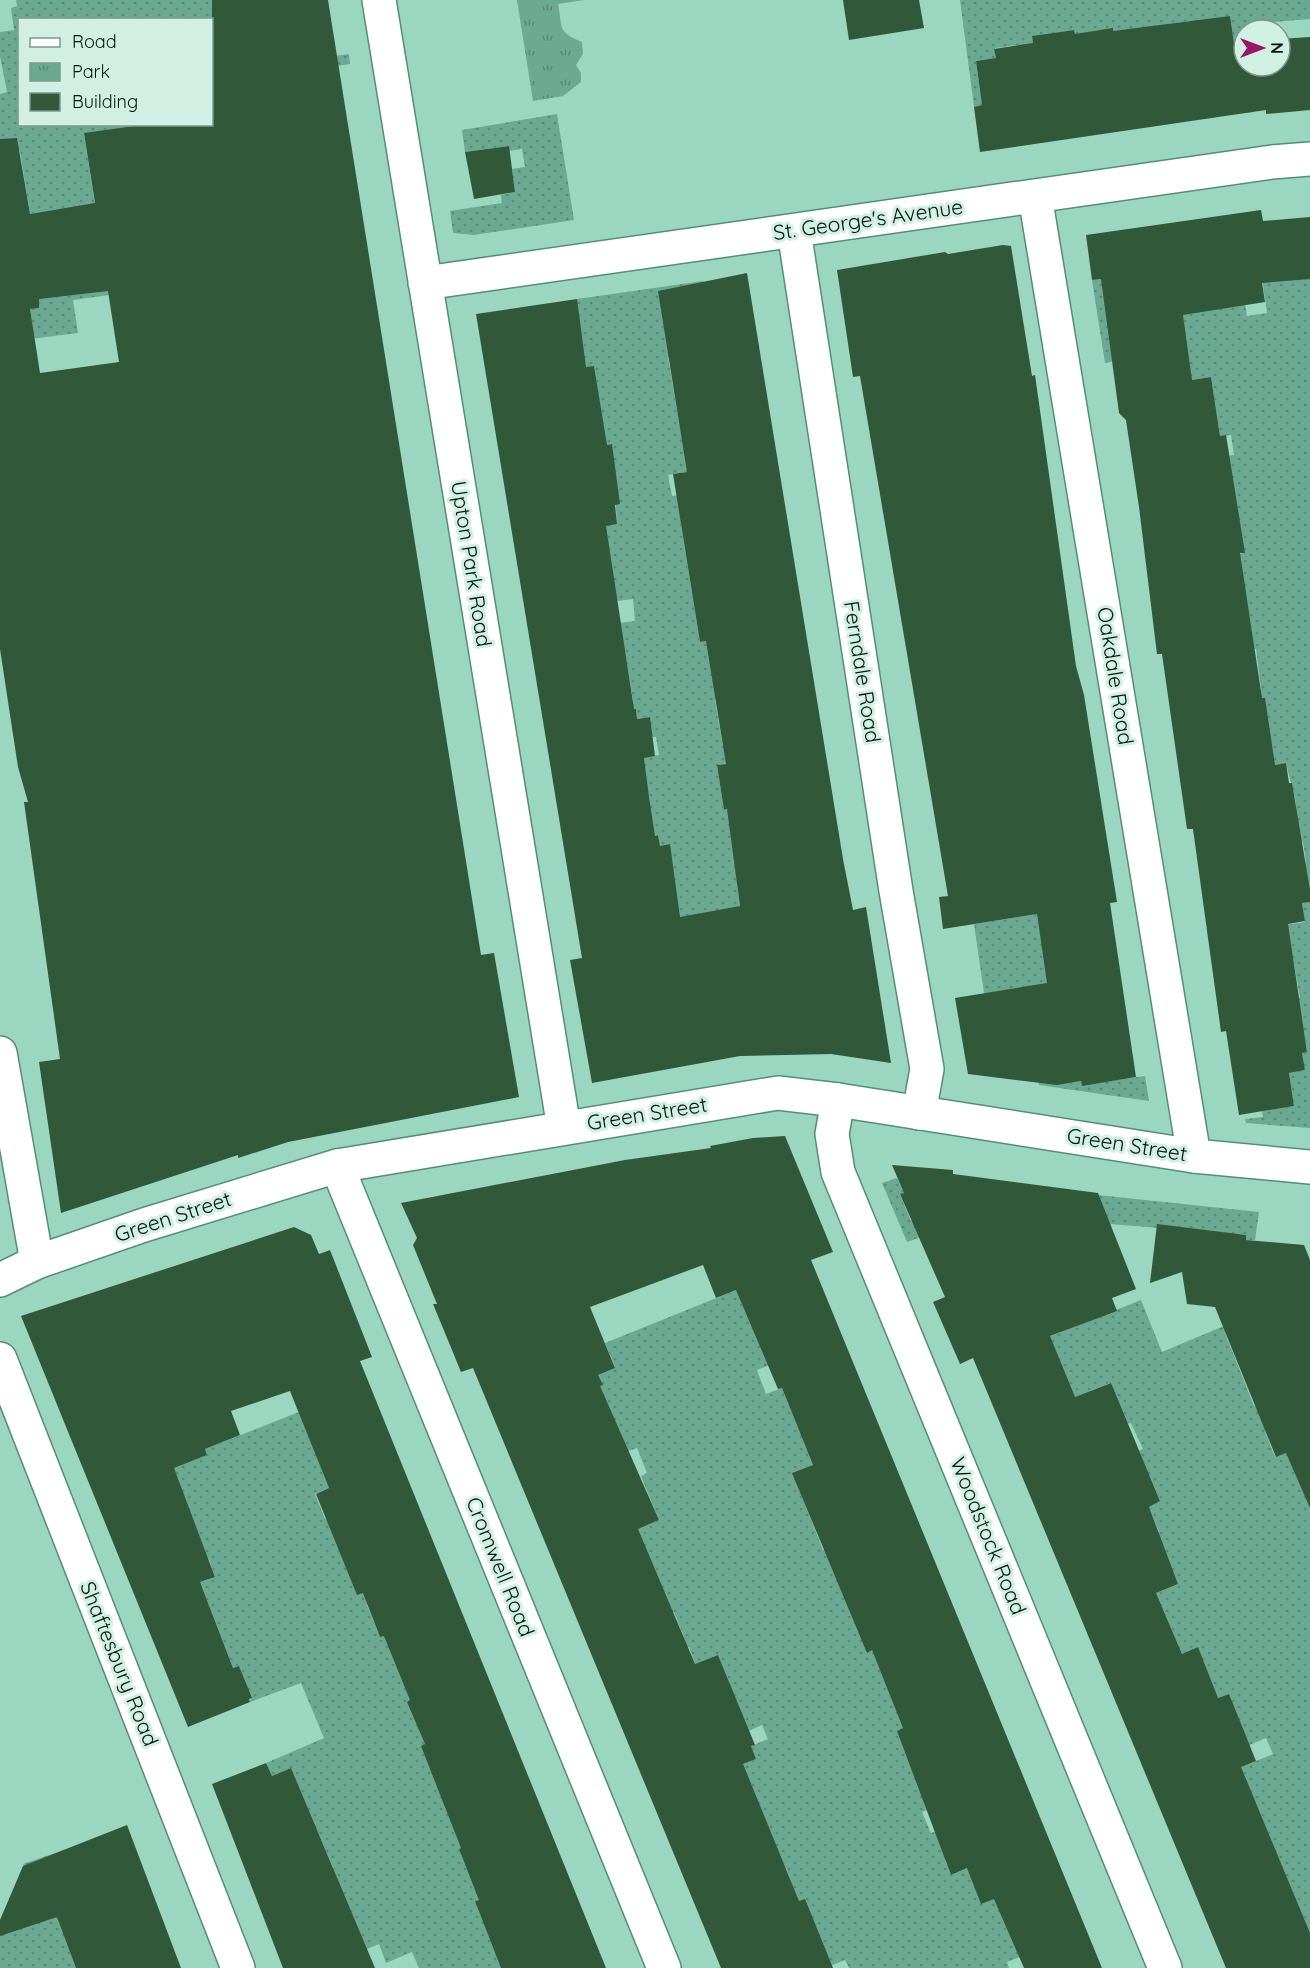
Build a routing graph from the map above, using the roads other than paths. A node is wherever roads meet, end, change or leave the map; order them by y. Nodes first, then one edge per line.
1 (379, 0) edge
2 (1310, 159) edge
3 (1035, 196) junction
4 (794, 231) junction
5 (425, 283) junction
6 (0, 1053) edge
7 (838, 1100) junction
8 (919, 1113) junction
9 (564, 1128) junction
10 (1194, 1156) junction
11 (337, 1166) junction
12 (1310, 1167) edge
13 (37, 1262) junction
14 (0, 1280) edge
15 (0, 1359) edge
16 (238, 1968) edge
17 (664, 1968) edge
18 (1165, 1968) edge

1 - 5 street, Upton Park Road
2 - 3 street, St. George's Avenue
3 - 4 street, St. George's Avenue
3 - 10 street, Oakdale Road
4 - 5 street, St. George's Avenue
4 - 8 street, Ferndale Road
5 - 9 street, Upton Park Road
6 - 13 street
7 - 8 street, Green Street
7 - 9 street, Green Street
7 - 18 street, Woodstock Road
8 - 10 street, Green Street
9 - 11 street, Green Street
10 - 12 street, Green Street
11 - 13 street, Green Street
11 - 17 street, Cromwell Road
13 - 14 street, Green Street
15 - 16 street, Shaftesbury Road

